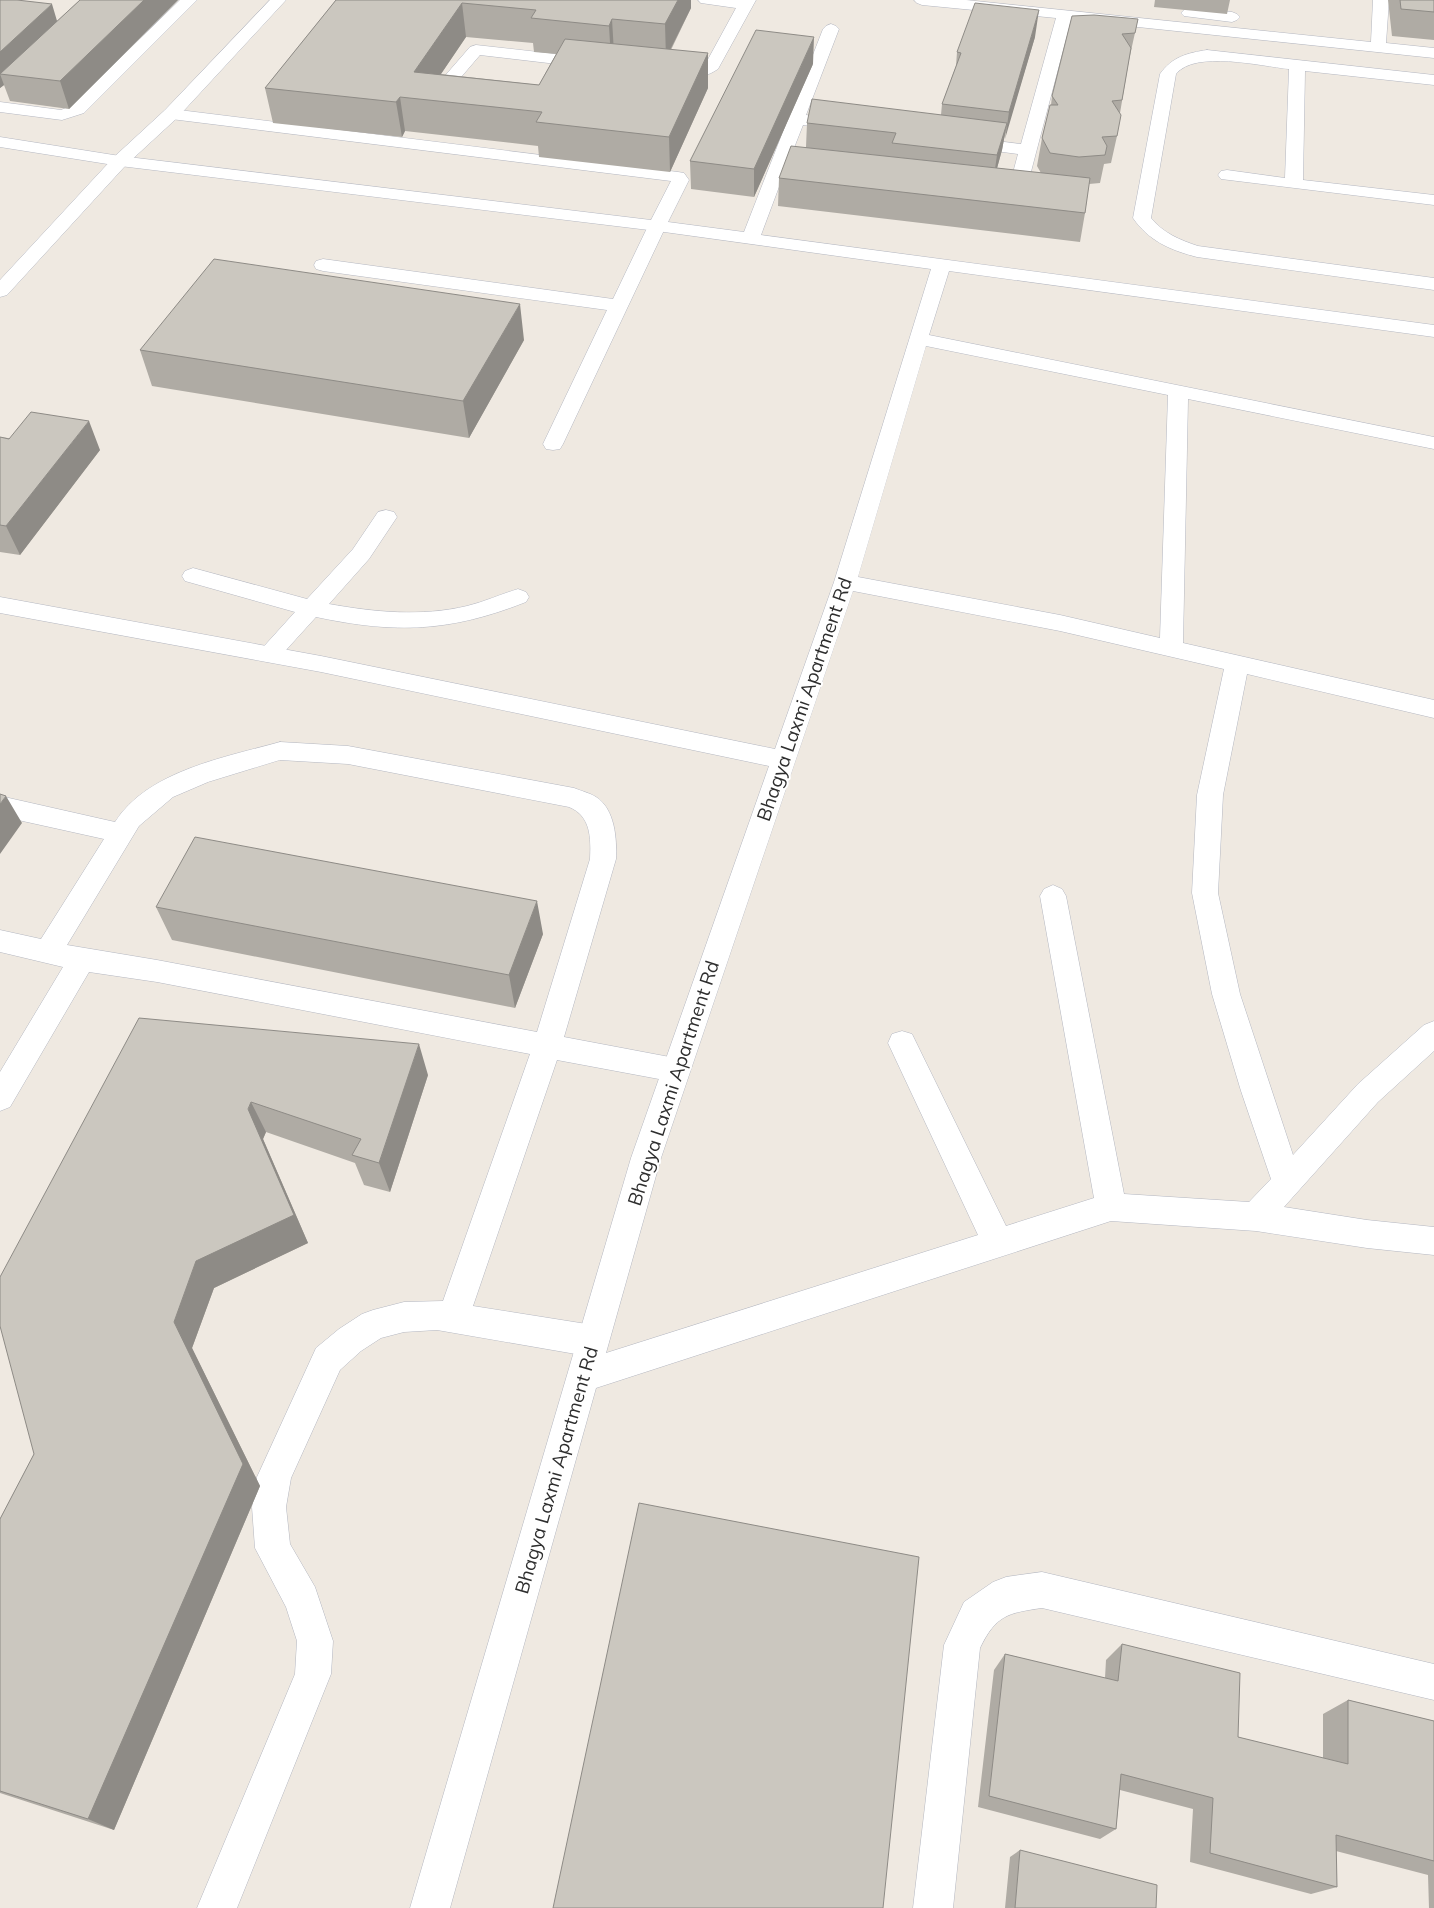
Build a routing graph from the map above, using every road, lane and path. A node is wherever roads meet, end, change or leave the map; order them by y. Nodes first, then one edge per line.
1 (189, 0) edge
2 (278, 0) edge
3 (706, 0) edge
4 (922, 0) edge
5 (1234, 0) edge
6 (1381, 0) edge
7 (747, 2) edge
8 (966, 2) edge
9 (1190, 13) dead end
10 (1065, 15) junction
11 (1231, 24) junction
12 (831, 28) dead end
13 (1378, 48) junction
14 (1434, 53) edge
15 (573, 60) junction
16 (800, 60) edge
17 (818, 63) junction
18 (610, 65) edge
19 (1298, 65) junction
20 (656, 70) edge
21 (563, 74) edge
22 (1434, 80) edge
23 (2, 101) edge
24 (456, 103) edge
25 (266, 110) edge
26 (171, 114) junction
27 (797, 119) junction
28 (254, 125) junction
29 (864, 128) edge
30 (951, 140) edge
31 (0, 142) edge
32 (1028, 150) junction
33 (120, 161) junction
34 (779, 162) junction
35 (838, 170) edge
36 (1227, 175) dead end
37 (1294, 184) junction
38 (985, 189) edge
39 (1012, 191) junction
40 (1031, 194) edge
41 (1434, 200) edge
42 (656, 226) junction
43 (751, 238) junction
44 (323, 265) dead end
45 (941, 265) junction
46 (1434, 284) edge
47 (0, 291) edge
48 (620, 306) junction
49 (1434, 331) edge
50 (918, 339) junction
51 (1178, 392) junction
52 (1434, 443) edge
53 (553, 444) dead end
54 (386, 517) dead end
55 (193, 576) dead end
56 (845, 582) junction
57 (518, 597) dead end
58 (0, 605) edge
59 (312, 608) junction
60 (1171, 650) junction
61 (269, 654) junction
62 (1236, 664) junction
63 (1434, 709) edge
64 (783, 760) junction
65 (0, 806) edge
66 (122, 832) junction
67 (1053, 896) dead end
68 (0, 941) edge
69 (48, 952) junction
70 (82, 960) junction
71 (1434, 1033) edge
72 (902, 1043) dead end
73 (547, 1046) junction
74 (676, 1070) junction
75 (0, 1098) edge
76 (1287, 1181) junction
77 (1111, 1207) junction
78 (1256, 1217) junction
79 (1434, 1241) edge
80 (998, 1242) junction
81 (452, 1318) junction
82 (594, 1341) junction
83 (584, 1376) junction
84 (1434, 1682) edge
85 (218, 1908) edge
86 (430, 1908) edge
87 (933, 1908) edge

1 - 23 street
2 - 26 street
3 - 7 street
4 - 8 street
5 - 11 street
6 - 13 street
7 - 20 street
8 - 10 street
9 - 11 street
10 - 11 street
10 - 32 street
11 - 13 street
12 - 17 street
13 - 14 street
15 - 18 street
15 - 21 street
15 - 24 street
16 - 17 street
17 - 27 street
19 - 22 street
19 - 37 street
19 - 46 street
25 - 28 street
26 - 28 street
26 - 33 street
27 - 29 street
27 - 34 street
28 - 42 street
30 - 32 street
31 - 33 street
32 - 39 street
33 - 42 street
33 - 47 street
34 - 35 street
34 - 43 street
36 - 37 street
37 - 41 street
38 - 39 street
39 - 40 street
42 - 43 street
42 - 48 street
43 - 45 street
44 - 48 street
45 - 49 street
45 - 50 street, Bhagya Laxmi Apartment Rd
48 - 53 street
50 - 51 street
50 - 56 street, Bhagya Laxmi Apartment Rd
51 - 52 street
51 - 60 street
54 - 59 street
55 - 59 street
56 - 60 street
56 - 64 street, Bhagya Laxmi Apartment Rd
57 - 59 street
58 - 61 street
59 - 61 street
60 - 62 street
61 - 64 street
62 - 63 street
62 - 76 street
64 - 74 street, Bhagya Laxmi Apartment Rd
65 - 66 street
66 - 69 street
66 - 73 street
67 - 77 street
68 - 69 street
69 - 70 street
70 - 73 street
70 - 75 street
71 - 76 street
72 - 80 street
73 - 74 street
73 - 81 street
74 - 82 street, Bhagya Laxmi Apartment Rd
76 - 78 street
77 - 78 street
77 - 80 street
78 - 79 street
80 - 83 street
81 - 82 street
81 - 85 street
82 - 83 street, Bhagya Laxmi Apartment Rd
83 - 86 street, Bhagya Laxmi Apartment Rd
84 - 87 street

